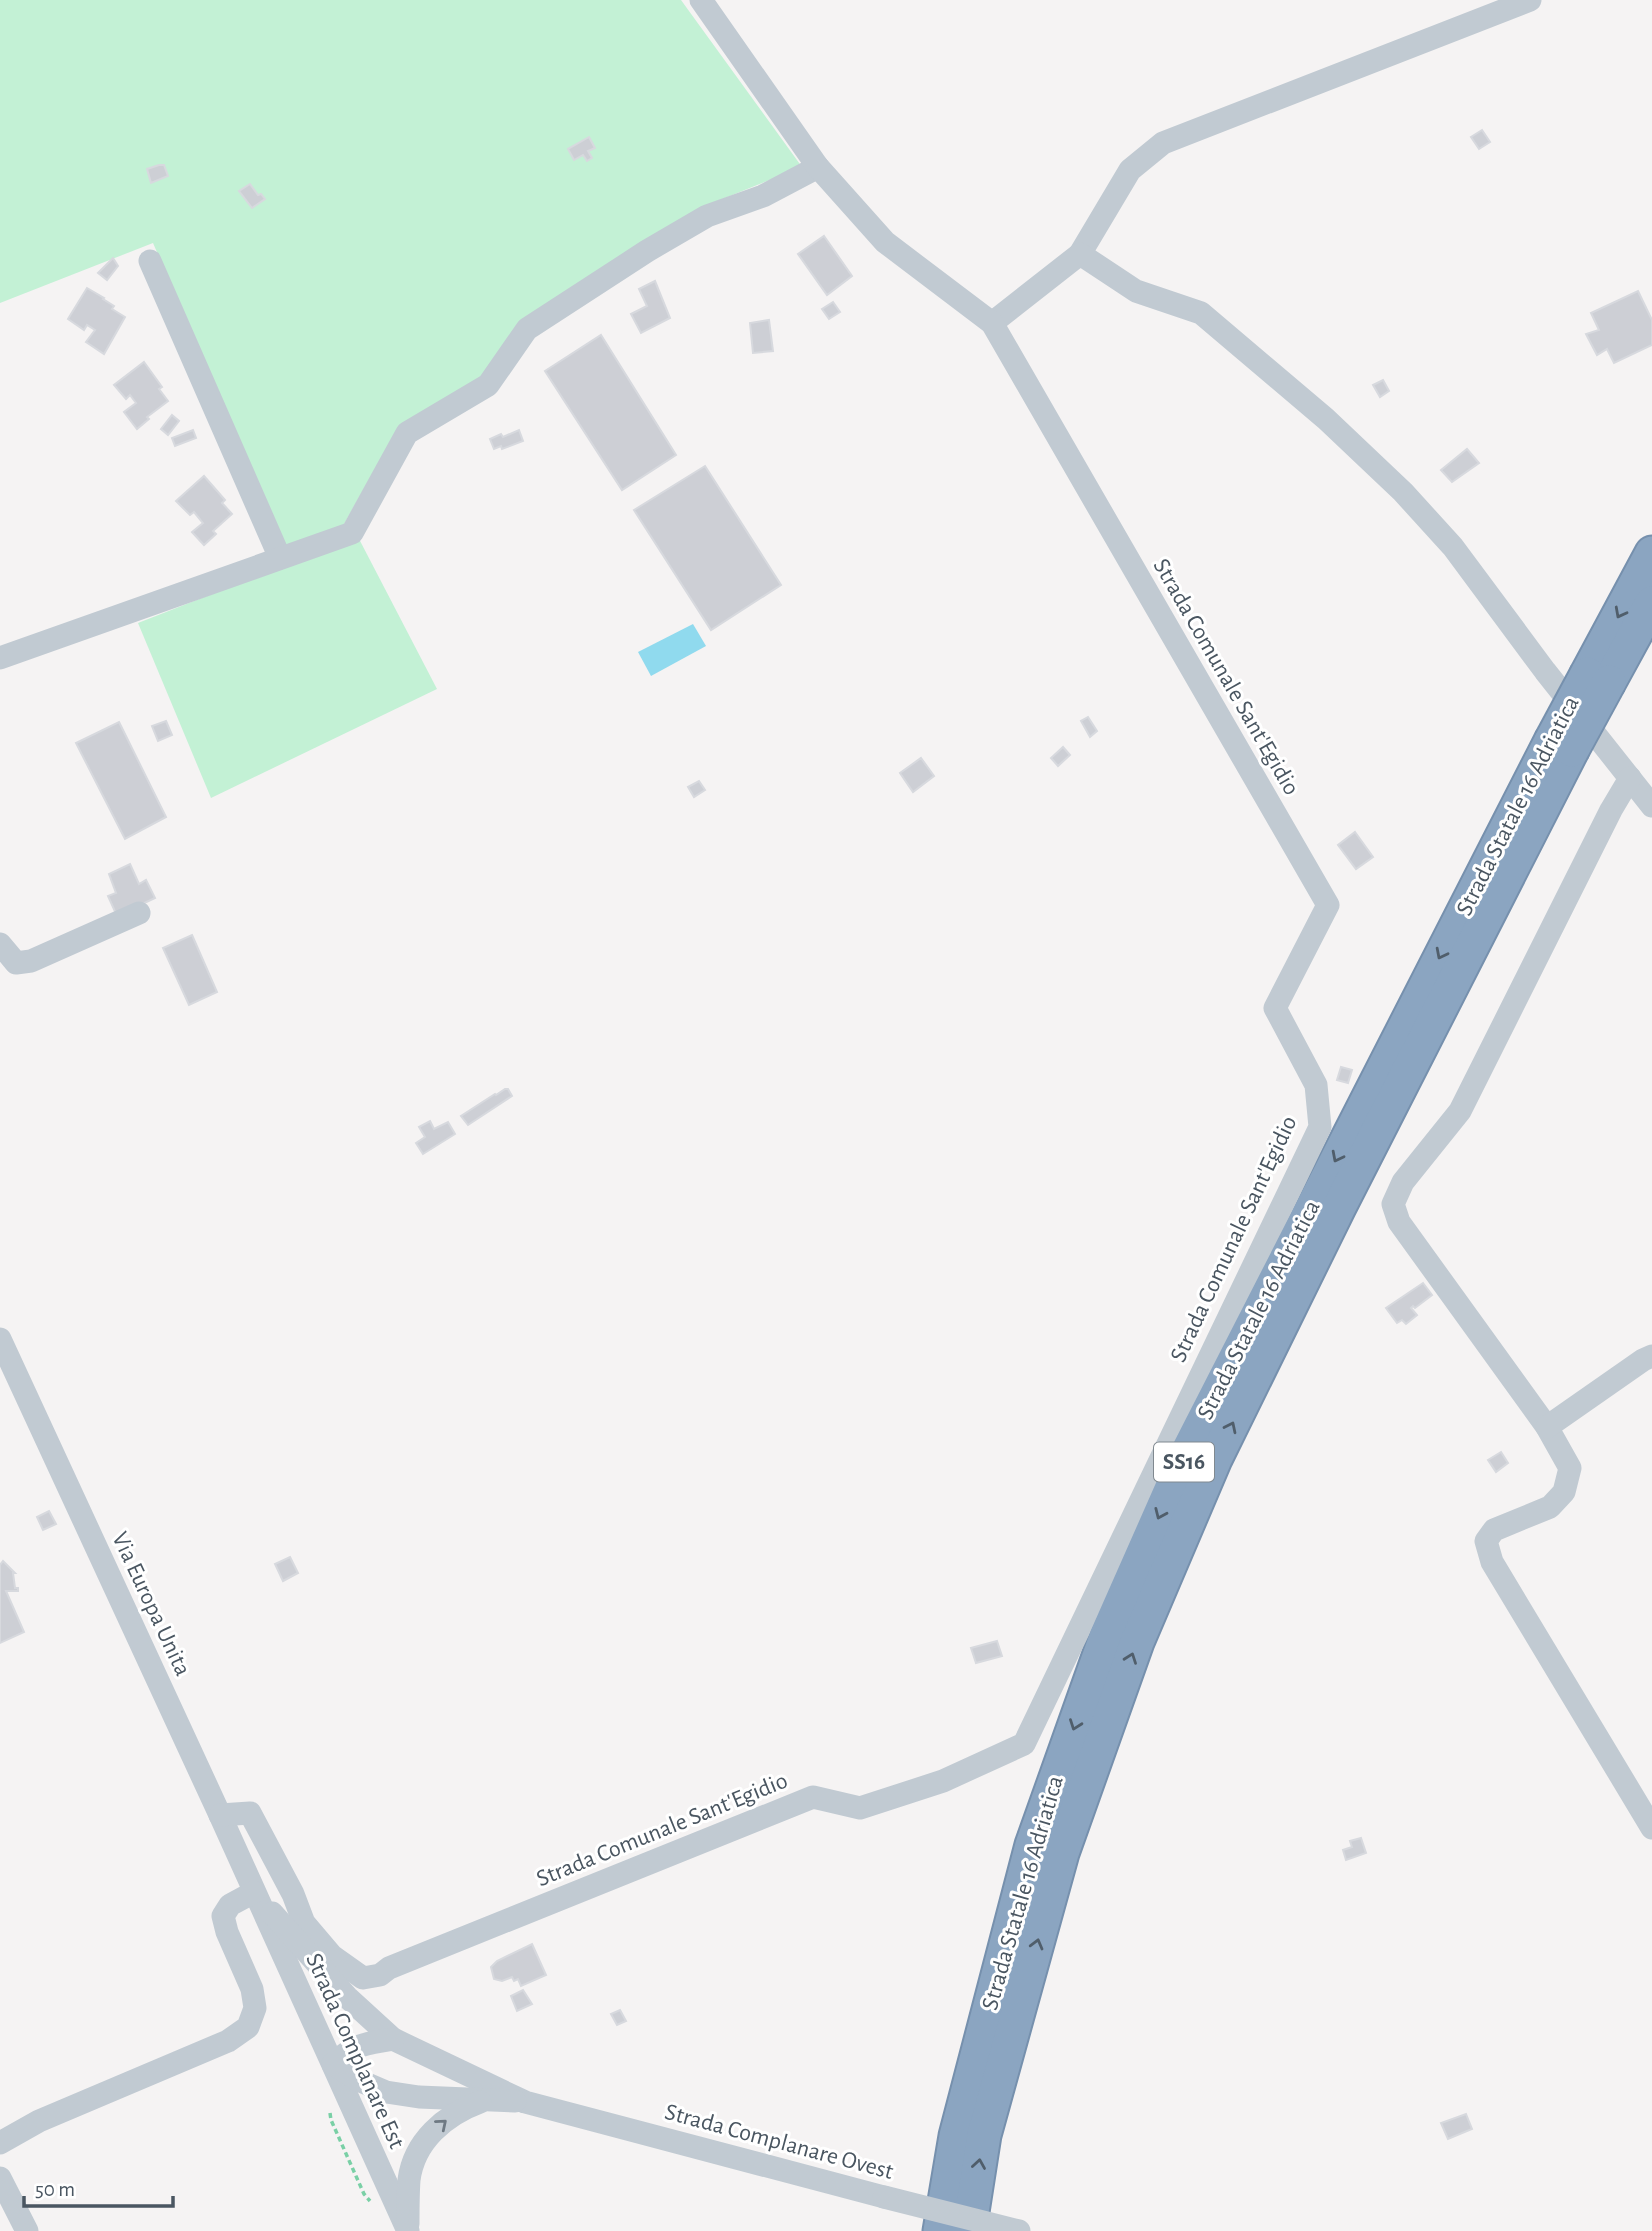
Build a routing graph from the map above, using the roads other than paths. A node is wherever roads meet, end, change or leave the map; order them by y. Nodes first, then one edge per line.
1 (701, 0) edge
2 (1530, 0) edge
3 (818, 167) junction
4 (1080, 254) junction
5 (150, 261) dead end
6 (992, 323) junction
7 (1652, 553) edge
8 (280, 558) junction
9 (1652, 603) edge
10 (0, 658) edge
11 (1598, 678) junction
12 (1562, 746) junction
13 (1630, 778) junction
14 (1652, 806) edge
15 (139, 913) dead end
16 (0, 944) edge
17 (0, 1339) edge
18 (1652, 1356) edge
19 (8, 1375) edge
20 (1547, 1427) junction
21 (220, 1815) junction
22 (1652, 1828) edge
23 (254, 1892) junction
24 (393, 2039) junction
25 (333, 2064) junction
26 (486, 2100) junction
27 (525, 2102) junction
28 (0, 2143) edge
29 (0, 2178) edge
30 (27, 2231) edge
31 (408, 2231) edge
32 (940, 2231) edge
33 (969, 2231) edge
34 (1019, 2231) edge

1 - 3 street, Strada Comunale Sant'Egidio
2 - 4 street
3 - 6 street, Strada Comunale Sant'Egidio
3 - 8 street
4 - 6 street
4 - 13 street
5 - 8 street
6 - 21 street, Strada Comunale Sant'Egidio
7 -> 11 highway, Strada Statale 16 Adriatica / SS16
8 - 10 street
9 - 11 highway, Strada Statale 16 Adriatica / SS16
11 - 12 highway, Strada Statale 16 Adriatica / SS16, bridge
12 -> 32 highway, Strada Statale 16 Adriatica / SS16
33 -> 12 highway, Strada Statale 16 Adriatica / SS16
13 - 14 street
13 - 20 street
15 - 16 street
17 - 19 street, Via Europa Unita
18 - 20 street
19 - 21 street, Via Europa Unita
20 - 22 street
21 - 23 street, Via Europa Unita
23 - 24 street, Strada Complanare Ovest
23 - 25 street, Strada Complanare Est
23 - 28 street
24 - 25 street
24 - 27 street, Strada Complanare Ovest
25 - 26 street, Strada Complanare Ovest
25 - 31 street, Strada Complanare Est
26 - 27 street, Strada Complanare Ovest
31 -> 26 street, Strada Complanare Ovest
27 - 34 street, Strada Complanare Ovest, bridge
29 - 30 street

